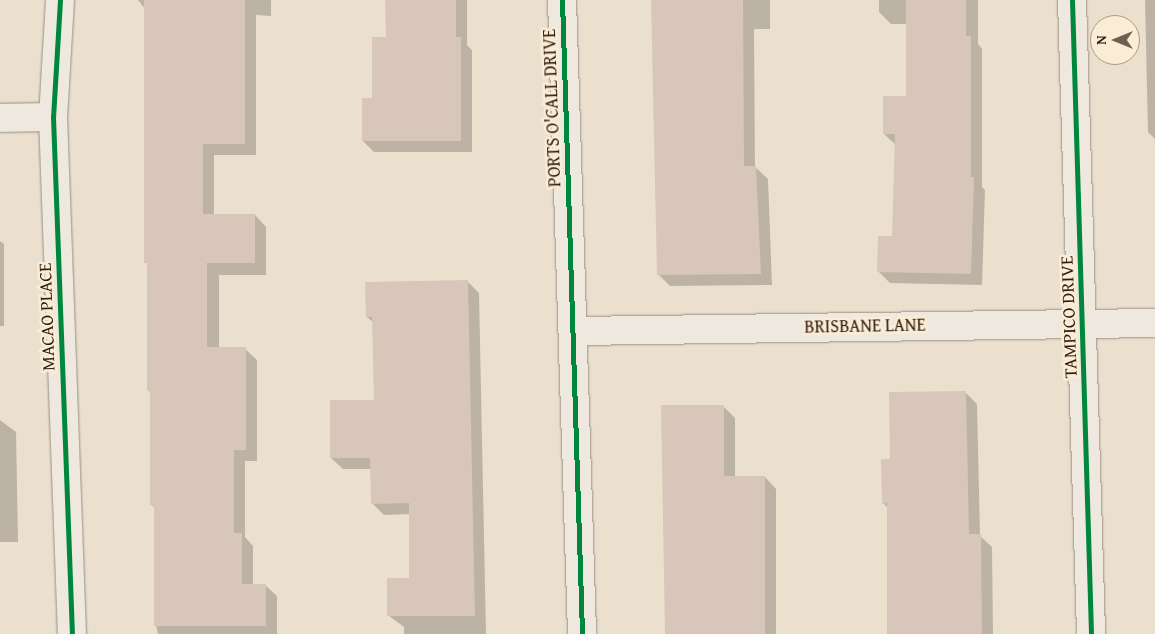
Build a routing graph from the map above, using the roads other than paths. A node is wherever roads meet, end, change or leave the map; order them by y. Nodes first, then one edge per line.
1 (60, 0) edge
2 (562, 0) edge
3 (1072, 0) edge
4 (53, 117) junction
5 (0, 118) edge
6 (1083, 323) junction
7 (1155, 323) edge
8 (574, 331) junction
9 (72, 634) edge
10 (582, 634) edge
11 (1091, 634) edge

1 - 4 street, MACAO PLACE
2 - 8 street, PORTS O'CALL DRIVE
3 - 6 street, TAMPICO DRIVE
4 - 5 street
4 - 9 street, MACAO PLACE
6 - 7 street, BRISBANE LANE
6 - 8 street, BRISBANE LANE
6 - 11 street, TAMPICO DRIVE
8 - 10 street, PORTS O'CALL DRIVE

